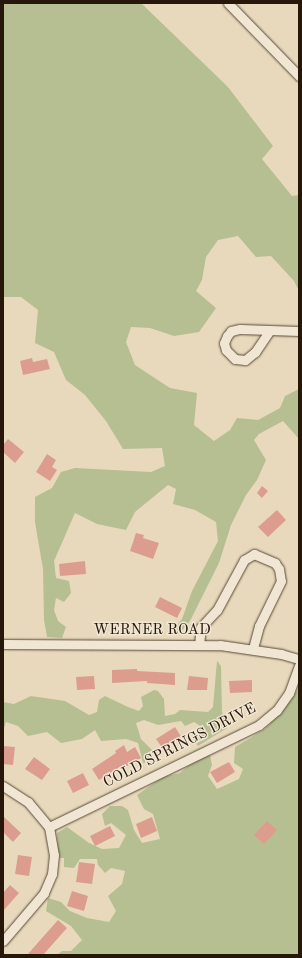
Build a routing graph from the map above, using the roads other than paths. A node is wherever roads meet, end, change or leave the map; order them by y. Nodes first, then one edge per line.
1 (228, 3) edge
2 (299, 76) edge
3 (270, 330) junction
4 (299, 331) edge
5 (3, 644) edge
6 (199, 645) junction
7 (253, 649) junction
8 (299, 659) edge
9 (299, 666) edge
10 (3, 786) edge
11 (49, 826) junction
12 (3, 941) edge

1 - 2 street
3 - 3 street
3 - 4 street
5 - 6 street, WERNER ROAD
6 - 7 street, WERNER ROAD
6 - 7 street
7 - 8 street, WERNER ROAD
9 - 11 street, COLD SPRINGS DRIVE
10 - 11 street
11 - 12 street

